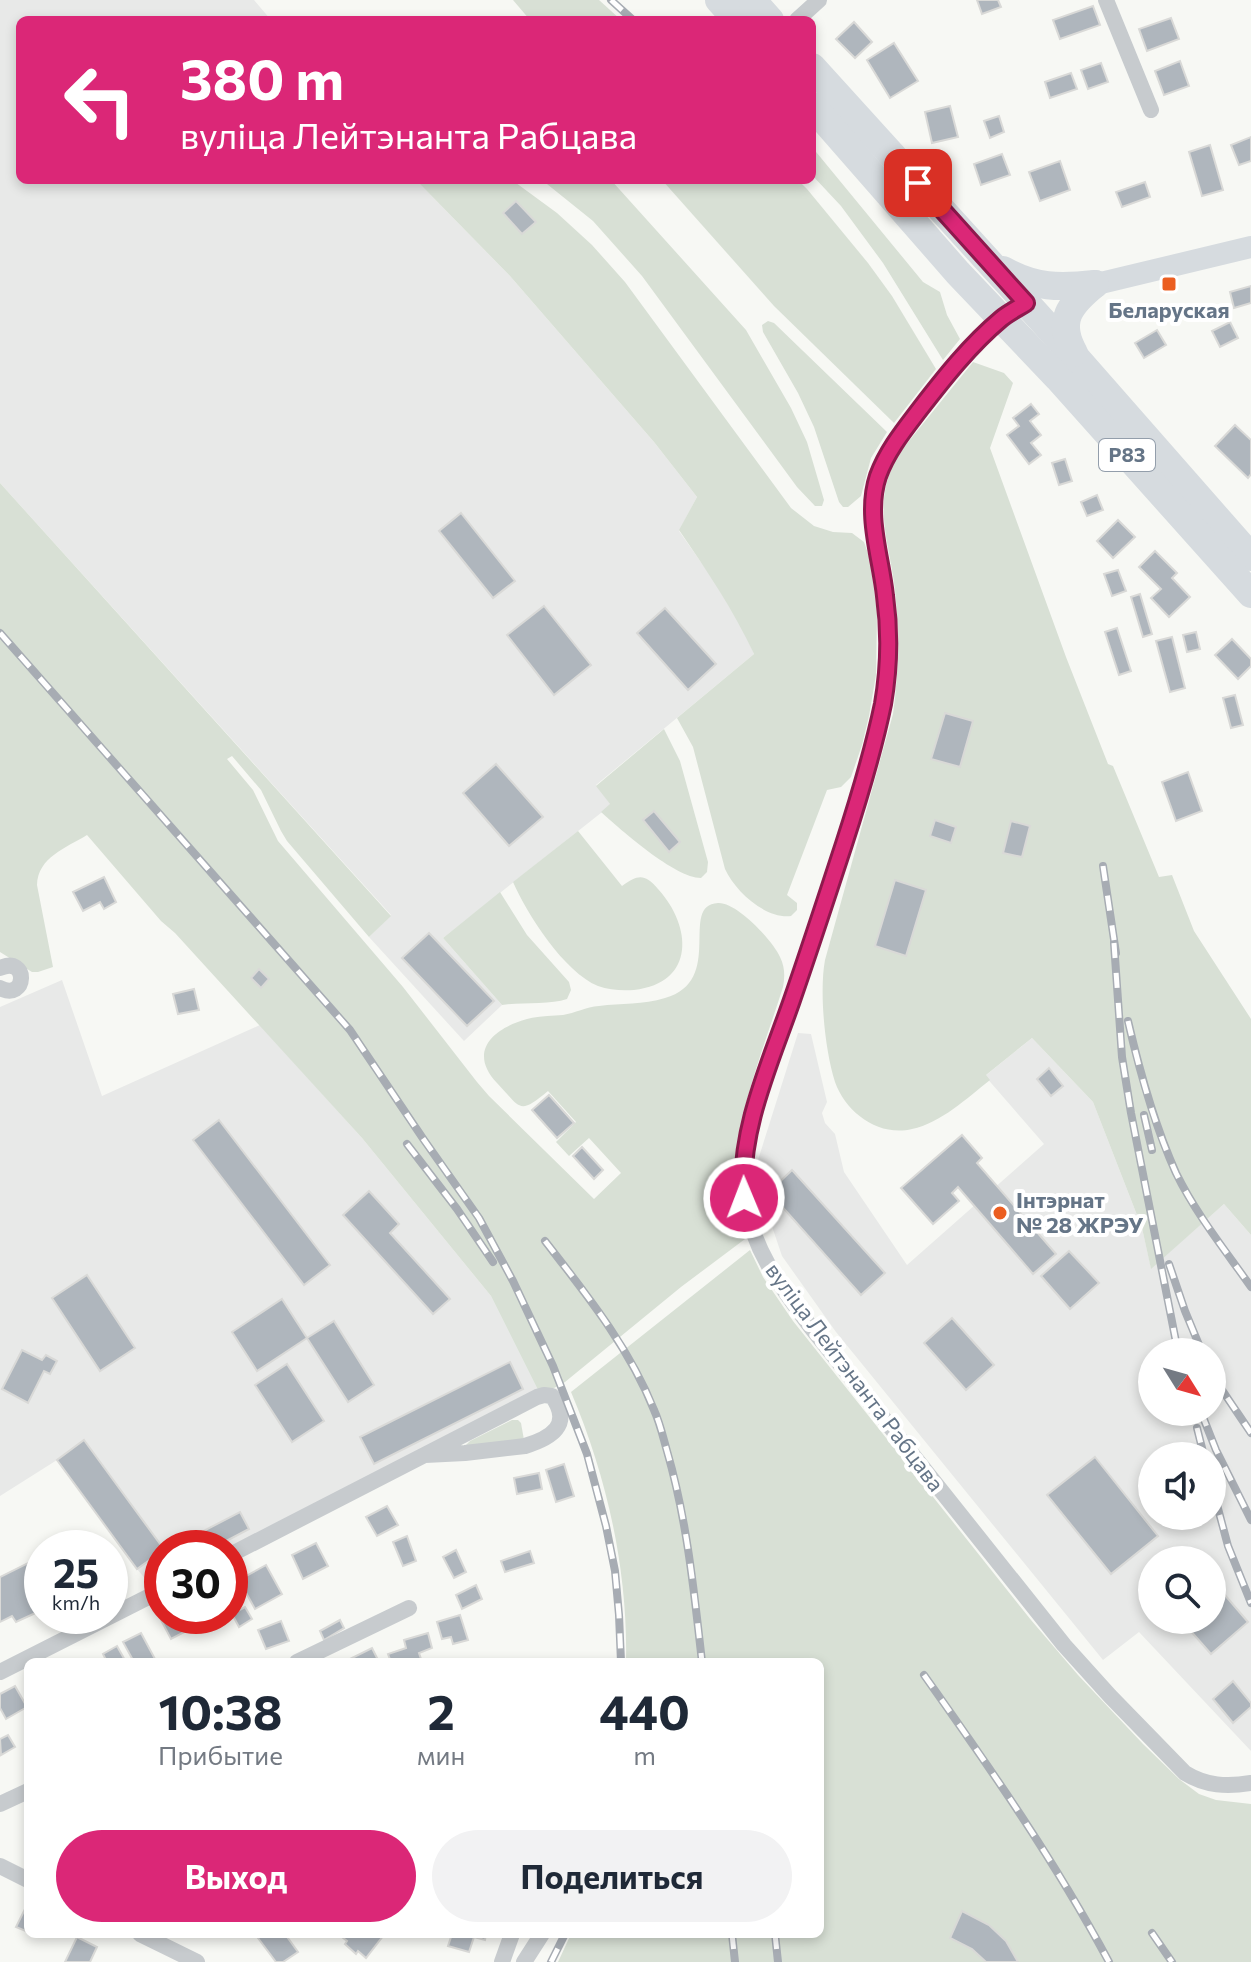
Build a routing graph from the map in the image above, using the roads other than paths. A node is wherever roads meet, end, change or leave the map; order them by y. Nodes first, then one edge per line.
1 (719, 0) edge
2 (752, 0) edge
3 (819, 0) edge
4 (1106, 0) edge
5 (733, 16) edge
6 (766, 16) edge
7 (801, 16) edge
8 (816, 71) edge
9 (1151, 110) dead end
10 (816, 111) edge
11 (1251, 247) edge
12 (991, 264) junction
13 (1095, 284) junction
14 (1026, 303) junction
15 (1002, 318) junction
16 (1078, 360) junction
17 (1251, 557) edge
18 (1251, 594) edge
19 (0, 968) edge
20 (1, 990) edge
21 (425, 1455) junction
22 (248, 1546) edge
23 (144, 1599) edge
24 (409, 1608) dead end
25 (28, 1658) edge
26 (305, 1658) edge
27 (24, 1660) edge
28 (0, 1672) edge
29 (1251, 1783) edge
30 (24, 1793) edge
31 (0, 1804) edge
32 (0, 1866) edge
33 (24, 1878) edge
34 (148, 1938) edge
35 (511, 1938) edge
36 (539, 1938) edge
37 (197, 1962) edge
38 (502, 1962) edge
39 (524, 1962) edge

1 - 5 highway
2 - 6 highway
3 - 7 street
4 - 9 street
8 - 12 highway, Р83
10 - 15 highway, Р83
11 - 13 main road
12 - 13 highway
12 - 14 highway, Р83
13 - 14 main road
13 - 16 highway
14 - 15 main road
14 - 16 highway, Р83
15 - 18 highway, Р83
15 - 29 street, вуліца Лейтэнанта Рабцава
16 - 17 highway, Р83
19 - 20 street
21 - 21 street
21 - 22 street
23 - 25 street
24 - 26 street
27 - 28 street
30 - 31 street
32 - 33 street
34 - 37 street
35 - 38 street
36 - 39 street

